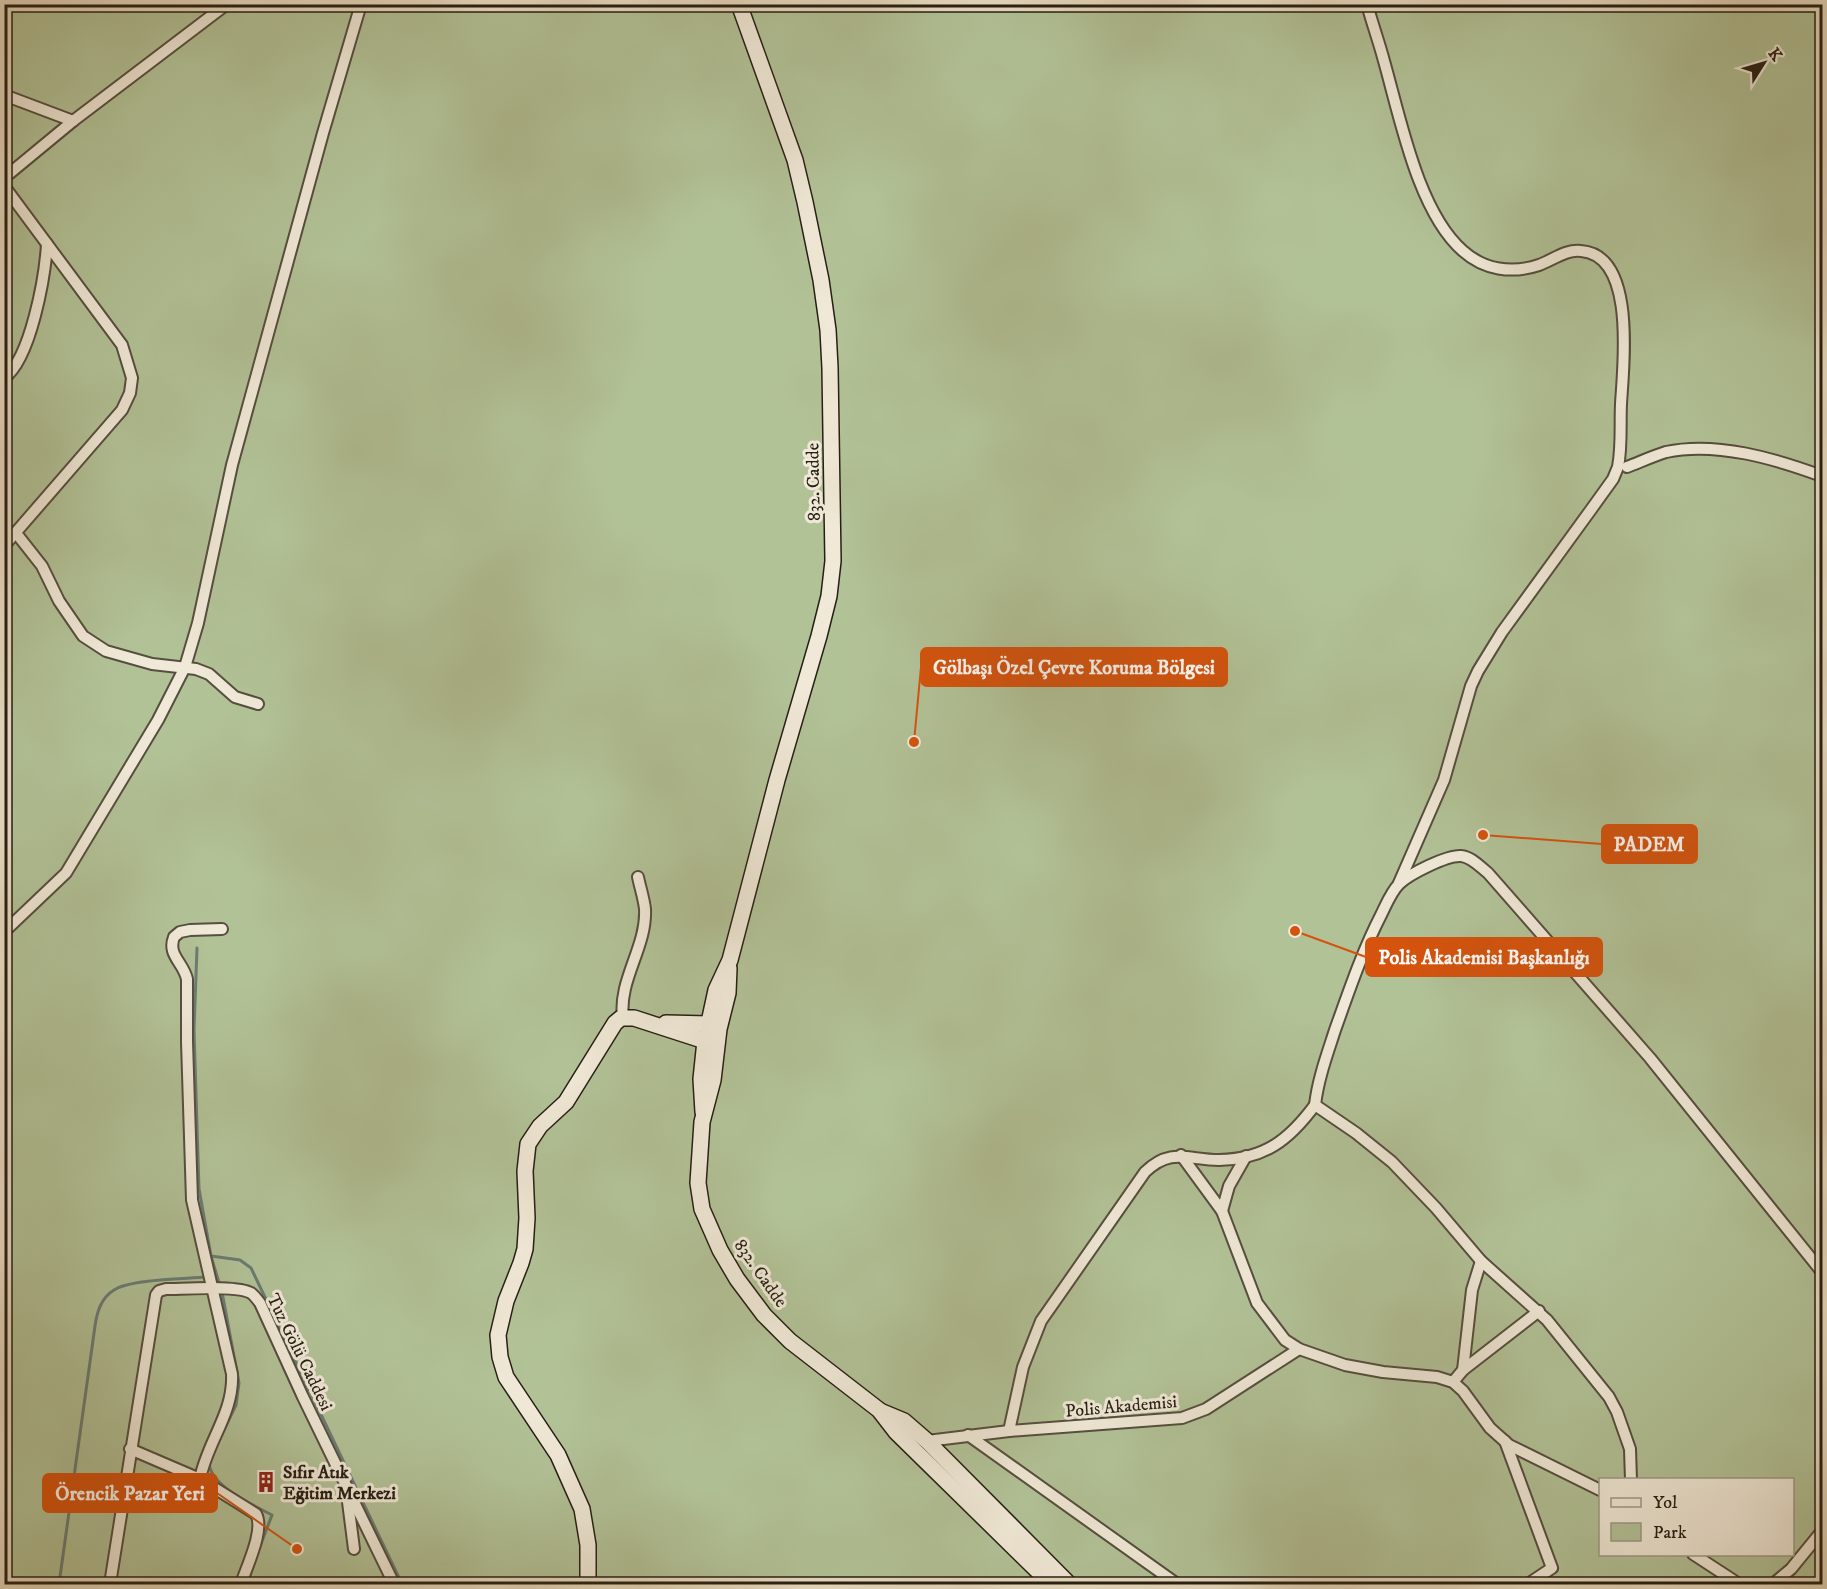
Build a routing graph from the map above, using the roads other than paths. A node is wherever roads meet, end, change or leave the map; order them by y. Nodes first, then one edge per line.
1 (227, 4) edge
2 (361, 4) edge
3 (739, 4) edge
4 (1367, 4) edge
5 (4, 95) edge
6 (73, 121) junction
7 (4, 178) edge
8 (4, 186) edge
9 (47, 244) junction
10 (4, 378) edge
11 (1627, 467) dead end
12 (1822, 476) edge
13 (16, 533) junction
14 (4, 546) edge
15 (185, 667) junction
16 (258, 704) dead end
17 (638, 877) dead end
18 (1399, 883) junction
19 (222, 929) dead end
20 (4, 932) edge
21 (623, 1018) junction
22 (713, 1034) junction
23 (1316, 1105) junction
24 (1181, 1155) junction
25 (1246, 1156) junction
26 (1222, 1211) junction
27 (1481, 1261) junction
28 (1822, 1272) edge
29 (215, 1284) junction
30 (1539, 1311) junction
31 (1299, 1349) junction
32 (1463, 1370) junction
33 (1453, 1382) junction
34 (879, 1410) junction
35 (1009, 1431) junction
36 (968, 1435) junction
37 (927, 1441) junction
38 (1504, 1441) junction
39 (130, 1449) junction
40 (1631, 1478) edge
41 (200, 1479) junction
42 (345, 1482) junction
43 (1599, 1489) edge
44 (1822, 1531) edge
45 (354, 1549) dead end
46 (1697, 1556) edge
47 (110, 1584) edge
48 (240, 1584) edge
49 (394, 1584) edge
50 (588, 1584) edge
51 (1051, 1584) edge
52 (1069, 1584) edge
53 (1177, 1584) edge
54 (1528, 1584) edge
55 (1739, 1584) edge
56 (1773, 1584) edge

1 - 6 street
2 - 15 street
3 - 22 street, 832. Cadde
4 - 18 street
5 - 6 street
6 - 7 street
8 - 9 street
9 - 10 street
9 - 13 street
11 - 12 street
13 - 14 street
13 - 15 street
15 - 16 street
15 - 20 street
17 - 21 street
18 - 23 street
18 - 28 street
19 - 29 street
21 - 22 street
21 - 50 street
22 - 34 street, 832. Cadde
23 - 25 street
23 - 27 street
24 - 25 street
24 - 26 street
24 - 35 street
25 - 26 street
26 - 31 street
27 - 30 street
27 - 32 street
29 - 39 street, Tuz Gölü Caddesi
29 - 41 street
29 - 42 street, Tuz Gölü Caddesi
30 - 32 street
30 - 40 street
31 - 33 street
31 - 35 street, Polis Akademisi
32 - 33 street
33 - 38 street
34 - 37 street, 832. Cadde
34 - 51 street, 832. Cadde
35 - 36 street, Polis Akademisi
36 - 37 street, Polis Akademisi
36 - 53 street
37 - 52 street, 832. Cadde
38 - 43 street
38 - 54 street
39 - 41 street
39 - 47 street, Tuz Gölü Caddesi
41 - 48 street
42 - 45 street
42 - 49 street, Tuz Gölü Caddesi
44 - 56 street
46 - 55 street

